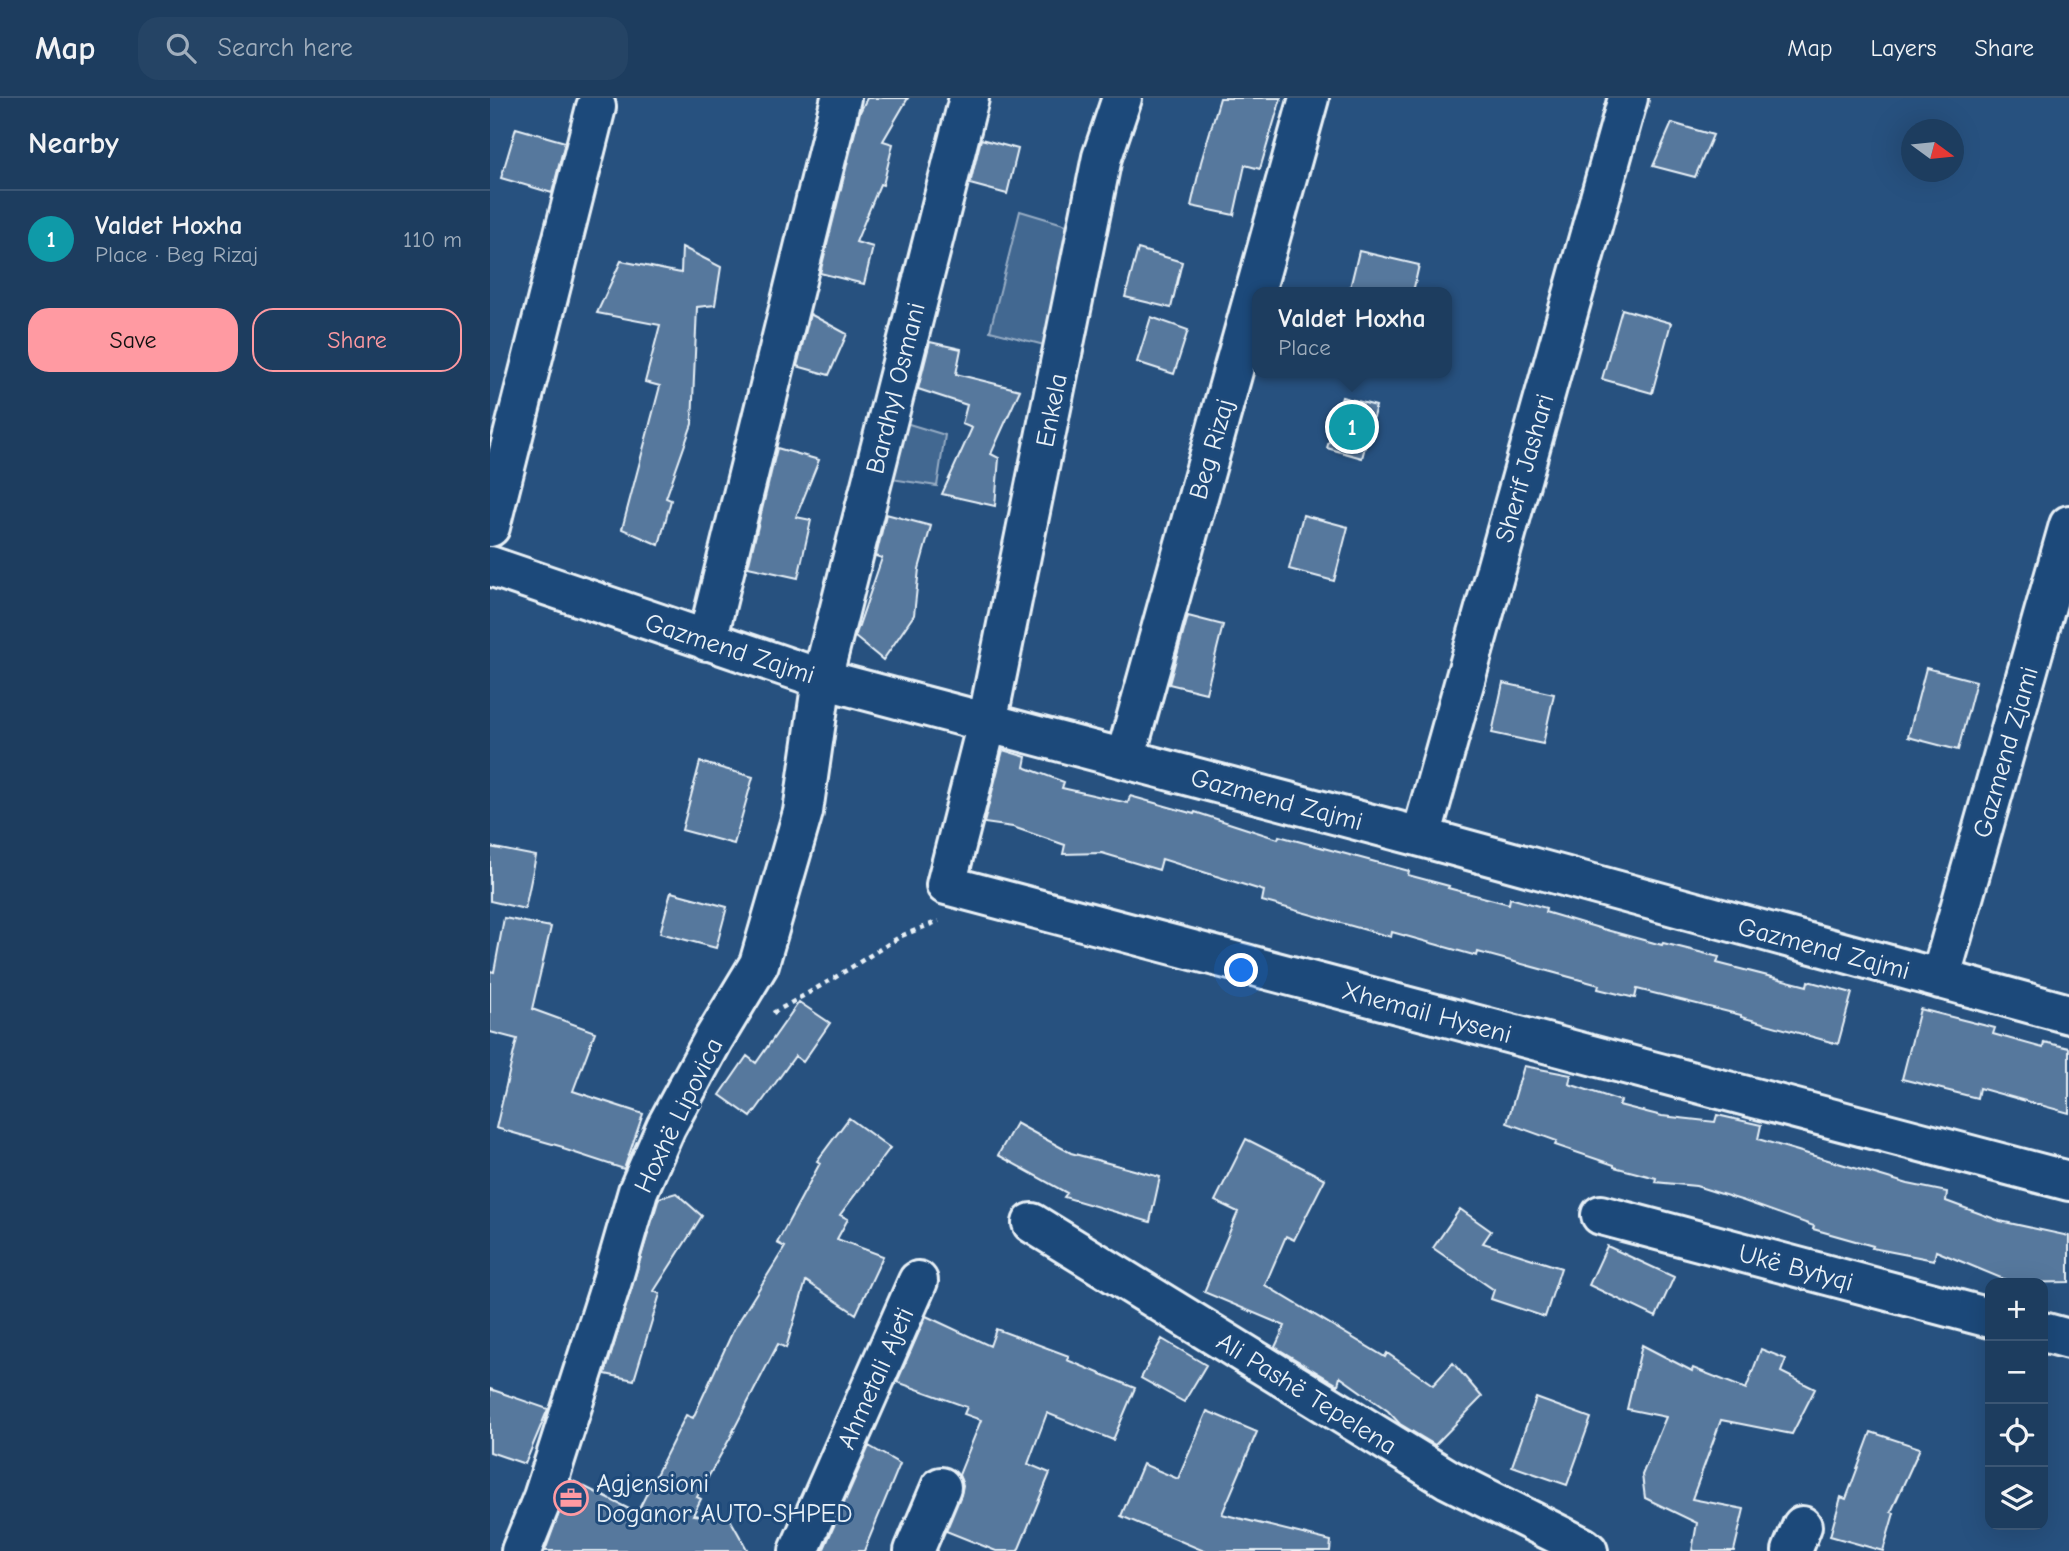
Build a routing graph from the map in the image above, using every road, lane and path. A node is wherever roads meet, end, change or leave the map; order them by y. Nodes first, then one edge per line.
1 (841, 98) edge
2 (969, 98) edge
3 (1122, 98) edge
4 (1309, 98) edge
5 (1628, 98) edge
6 (596, 107) dead end
7 (1256, 287) edge
8 (1252, 303) edge
9 (2069, 526) edge
10 (490, 527) edge
11 (490, 566) edge
12 (707, 641) junction
13 (822, 679) junction
14 (987, 723) junction
15 (1125, 759) junction
16 (1421, 837) junction
17 (950, 916) dead end
18 (1940, 979) junction
19 (2069, 1014) edge
20 (725, 1021) junction
21 (2069, 1181) edge
22 (1601, 1215) dead end
23 (1032, 1223) dead end
24 (918, 1281) dead end
25 (1985, 1317) edge
26 (2048, 1333) edge
27 (2069, 1339) edge
28 (941, 1487) dead end
29 (521, 1551) edge
30 (799, 1551) edge
31 (914, 1551) edge
32 (1588, 1551) edge

1 - 12 street
2 - 13 street, Bardhyl Osmani
3 - 14 street, Enkela
4 - 7 street, Beg Rizaj
5 - 16 street, Sherif Jashari
6 - 10 street
8 - 15 street, Beg Rizaj
9 - 18 street, Gazmend Zjami
11 - 12 street, Gazmend Zajmi
12 - 13 street, Gazmend Zajmi
13 - 14 street, Gazmend Zajmi
13 - 20 street, Hoxhë Lipovica
14 - 15 street, Gazmend Zajmi
14 - 21 street, Xhemail Hyseni
15 - 16 street, Gazmend Zajmi
16 - 18 street, Gazmend Zajmi
17 - 20 path
18 - 19 street, Gazmend Zajmi
20 - 29 street, Hoxhë Lipovica
22 - 25 street, Ukë Bytyqi
23 - 32 street, Ali Pashë Tepelena
24 - 30 street, Ahmetali Ajeti
26 - 27 street
28 - 31 street

